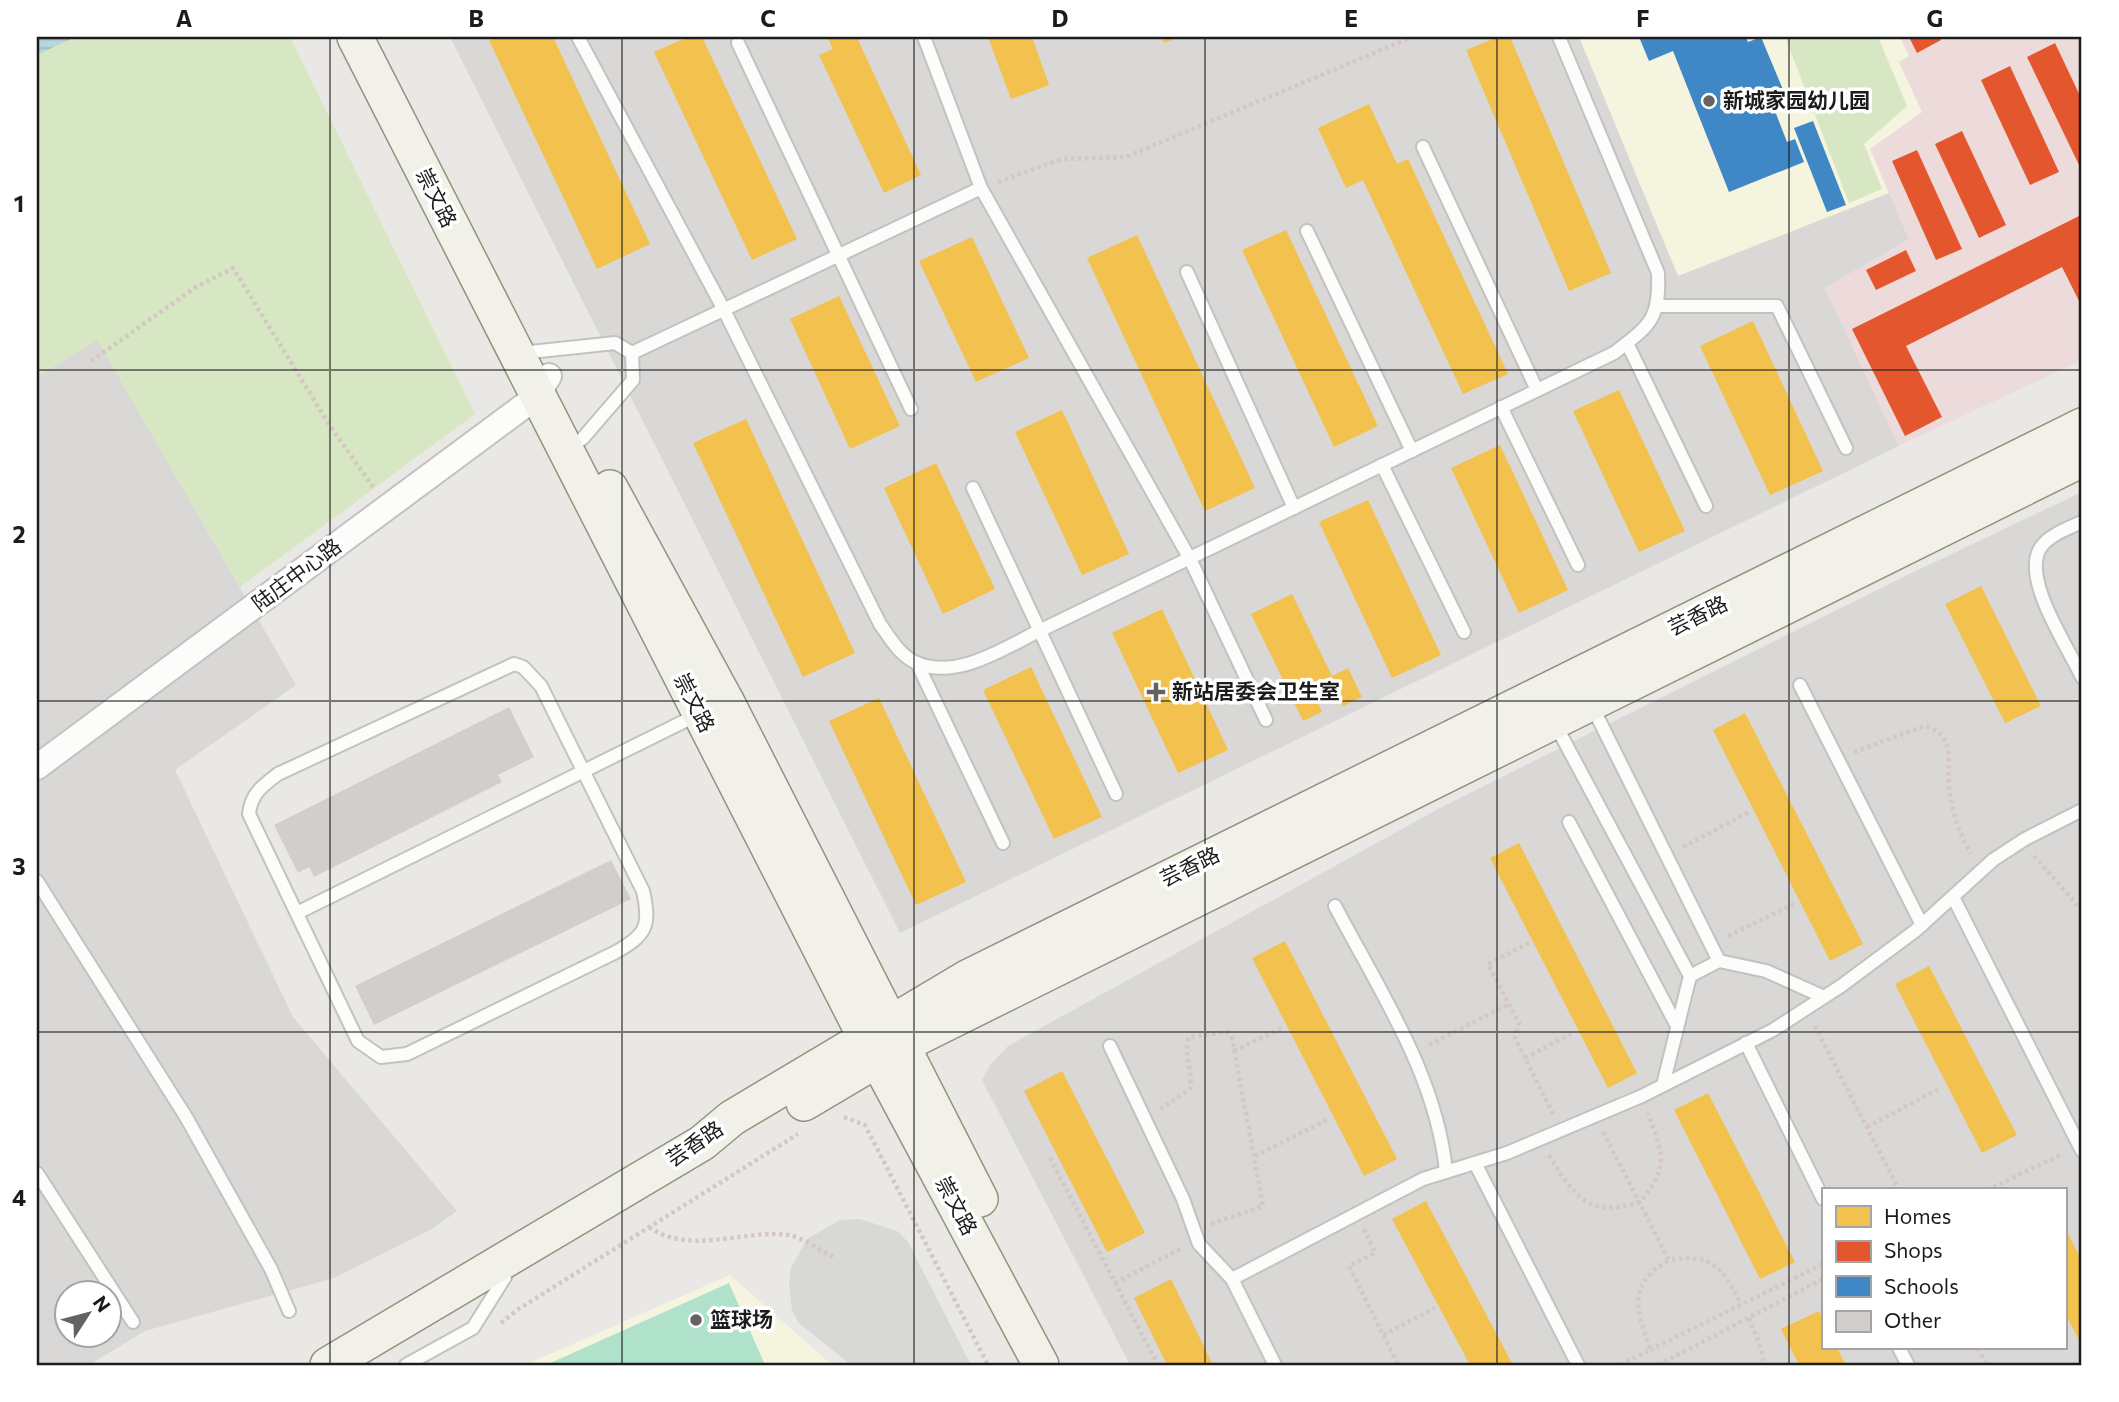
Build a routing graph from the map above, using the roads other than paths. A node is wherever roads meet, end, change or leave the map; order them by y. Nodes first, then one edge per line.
1 (355, 37) edge
2 (379, 37) edge
3 (579, 37) edge
4 (924, 37) edge
5 (1559, 37) edge
6 (738, 43) dead end
7 (1423, 147) dead end
8 (981, 188) junction
9 (1307, 231) dead end
10 (838, 256) junction
11 (1188, 272) dead end
12 (1660, 306) junction
13 (724, 310) junction
14 (1627, 343) junction
15 (632, 354) junction
16 (534, 369) junction
17 (1537, 390) junction
18 (1501, 407) junction
19 (911, 409) dead end
20 (2082, 426) edge
21 (574, 444) junction
22 (1846, 448) dead end
23 (1412, 451) junction
24 (2082, 459) edge
25 (1382, 465) junction
26 (973, 488) dead end
27 (1706, 506) dead end
28 (1294, 508) junction
29 (2082, 522) edge
30 (1190, 559) junction
31 (1578, 565) dead end
32 (1039, 631) junction
33 (1464, 632) dead end
34 (917, 663) junction
35 (2082, 677) edge
36 (1800, 685) dead end
37 (1590, 703) junction
38 (713, 708) junction
39 (1266, 720) dead end
40 (1553, 722) junction
41 (37, 767) edge
42 (584, 772) junction
43 (1116, 794) dead end
44 (2082, 810) edge
45 (1569, 822) dead end
46 (1003, 843) dead end
47 (37, 881) edge
48 (1953, 897) junction
49 (1335, 905) dead end
50 (297, 913) junction
51 (1922, 925) junction
52 (1719, 961) junction
53 (1690, 976) junction
54 (1824, 997) junction
55 (1677, 1026) junction
56 (884, 1042) junction
57 (1746, 1043) junction
58 (1110, 1046) dead end
59 (1663, 1085) junction
60 (2081, 1148) edge
61 (1475, 1163) junction
62 (1446, 1172) junction
63 (37, 1173) edge
64 (1822, 1197) edge
65 (505, 1278) junction
66 (1233, 1279) junction
67 (289, 1311) dead end
68 (133, 1322) dead end
69 (328, 1365) edge
70 (354, 1365) edge
71 (407, 1365) edge
72 (1041, 1365) edge
73 (1063, 1365) edge
74 (1275, 1365) edge
75 (1578, 1365) edge

1 - 16 street, 崇文路
2 - 16 street, 崇文路
3 - 13 lane
4 - 8 lane
5 - 12 lane
6 - 10 lane
7 - 17 lane
8 - 10 lane
8 - 30 lane
9 - 23 lane
10 - 13 lane
10 - 19 lane
11 - 28 lane
12 - 14 lane
12 - 22 lane
13 - 15 lane
13 - 34 lane
14 - 17 lane
14 - 27 lane
15 - 16 lane
15 - 21 lane
16 - 21 street, 崇文路
16 - 41 street, 陆庄中心路
17 - 18 lane
18 - 23 lane
18 - 31 lane
20 - 56 street, 芸香路
21 - 38 street, 崇文路
23 - 25 lane
24 - 37 street, 芸香路
25 - 28 lane
25 - 33 lane
26 - 32 lane
28 - 30 lane
29 - 35 lane
30 - 32 lane
30 - 39 lane
32 - 34 lane
32 - 43 lane
34 - 46 lane
36 - 51 lane
37 - 40 street, 芸香路
37 - 52 lane
38 - 42 lane
38 - 56 street, 崇文路
40 - 53 lane
40 - 56 street, 芸香路
42 - 50 lane
42 - 50 lane
42 - 50 lane
44 - 48 lane
45 - 55 lane
47 - 67 lane
48 - 51 lane
48 - 60 lane
49 - 62 lane
51 - 54 lane
52 - 53 lane
52 - 54 lane
53 - 55 lane
54 - 57 lane
55 - 59 lane
56 - 65 street, 芸香路
56 - 69 street, 芸香路
56 - 72 street, 崇文路
56 - 73 street, 崇文路
57 - 59 lane
57 - 64 lane
58 - 66 lane
59 - 61 lane
61 - 62 lane
61 - 75 lane
62 - 66 lane
63 - 68 lane
65 - 70 street, 芸香路
65 - 71 lane
66 - 74 lane

